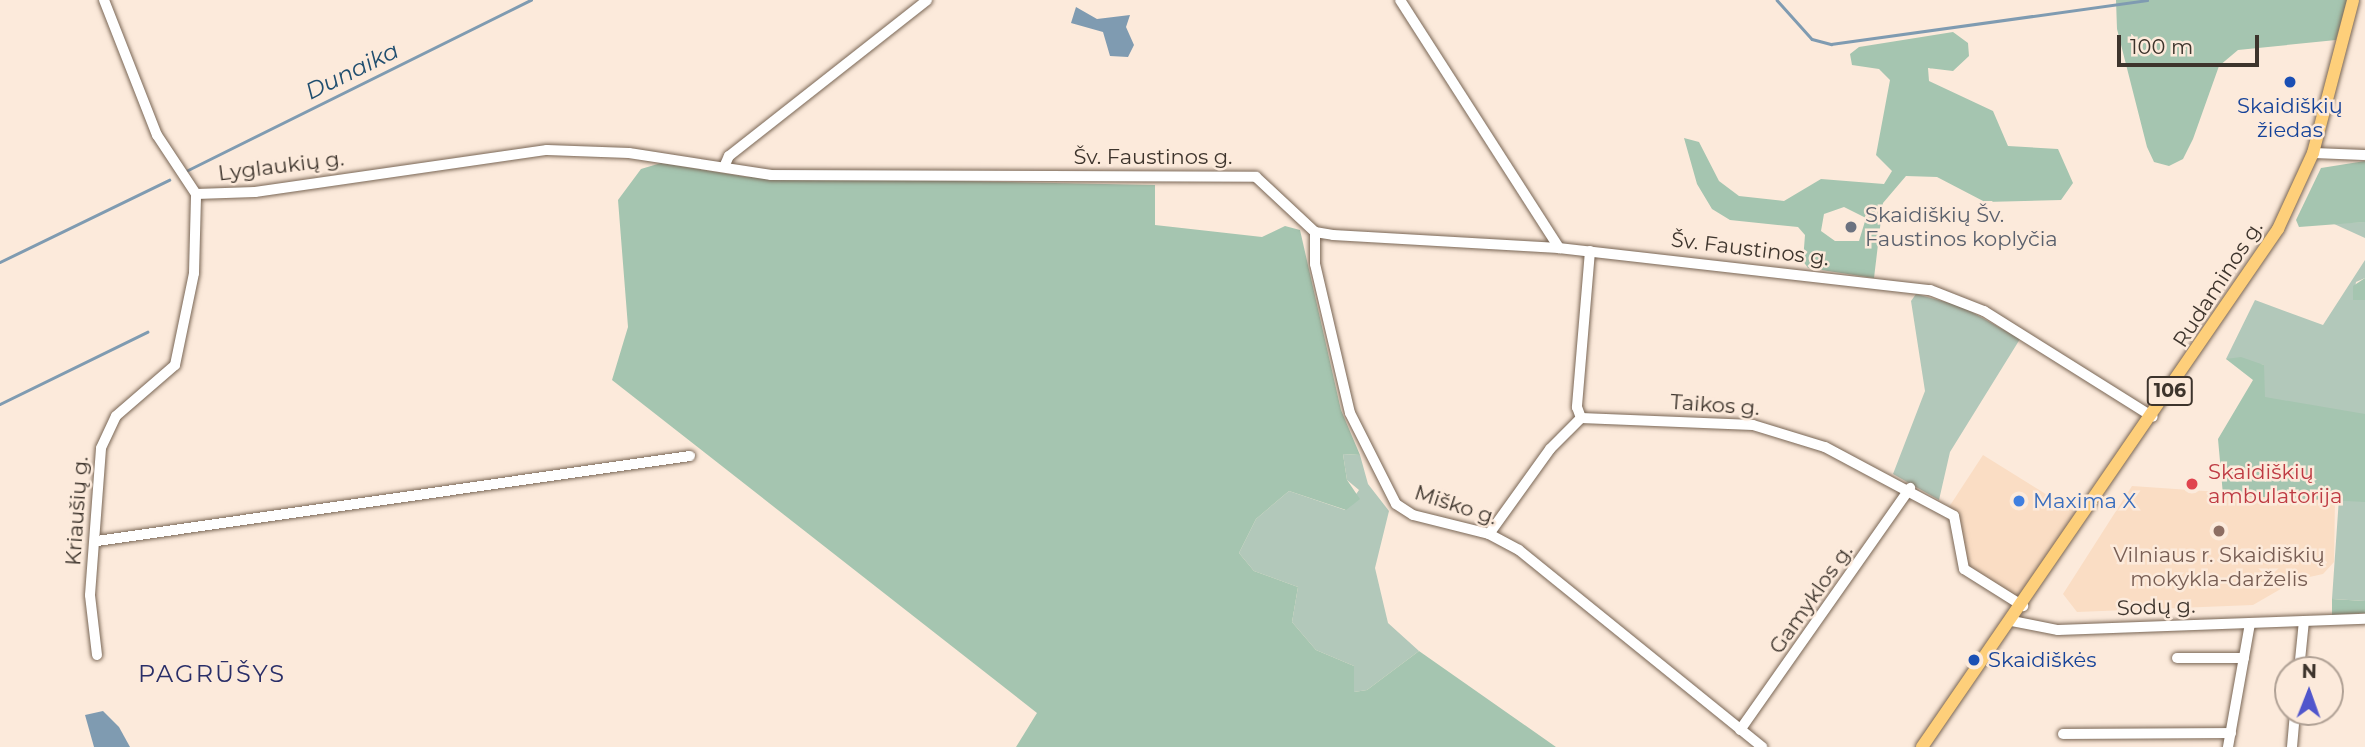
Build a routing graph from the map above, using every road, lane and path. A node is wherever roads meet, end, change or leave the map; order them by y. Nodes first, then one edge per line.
1 (104, 0) edge
2 (927, 0) edge
3 (1400, 0) edge
4 (2353, 0) edge
5 (2313, 153) junction
6 (2365, 155) edge
7 (461, 158) joint
8 (724, 167) junction
9 (196, 194) junction
10 (1315, 232) junction
11 (1559, 248) junction
12 (1590, 251) junction
13 (2153, 417) junction
14 (1581, 418) junction
15 (690, 456) dead end
16 (1910, 488) junction
17 (1489, 534) junction
18 (97, 541) junction
19 (2023, 606) junction
20 (2365, 619) edge
21 (2012, 621) junction
22 (2304, 621) junction
23 (2250, 623) junction
24 (97, 655) dead end
25 (2300, 656) edge
26 (2177, 657) dead end
27 (2244, 658) junction
28 (2294, 726) edge
29 (1740, 730) junction
30 (2231, 733) junction
31 (2063, 734) dead end
32 (1762, 747) edge
33 (1922, 747) edge
34 (2228, 747) edge
35 (2292, 747) edge

1 - 9 street, Lyglaukių g.
2 - 8 street
3 - 11 street
4 - 5 main road, 106
5 - 6 street
5 - 13 main road, Rudaminos g. / 106
7 - 8 street, Šv. Faustinos g.
7 - 9 street, Lyglaukių g.
8 - 10 street, Šv. Faustinos g.
9 - 18 street, Kriaušių g.
10 - 11 street, Šv. Faustinos g.
10 - 17 street, Miško g.
11 - 12 street, Šv. Faustinos g.
12 - 13 street, Šv. Faustinos g.
12 - 14 street
13 - 19 main road, Rudaminos g. / 106
14 - 16 street, Taikos g.
14 - 17 street
15 - 18 street
16 - 19 street, Taikos g.
16 - 29 street, Gamyklos g.
17 - 29 street, Miško g.
18 - 24 street, Kriaušių g.
19 - 21 main road, Rudaminos g. / 106
20 - 22 street, Sodų g.
21 - 23 street, Sodų g.
21 - 33 main road, Rudaminos g. / 106
22 - 23 street, Sodų g.
22 - 25 street
23 - 27 street
26 - 27 street
27 - 30 street
28 - 35 street
29 - 32 street, Miško g.
30 - 31 street
30 - 34 street

